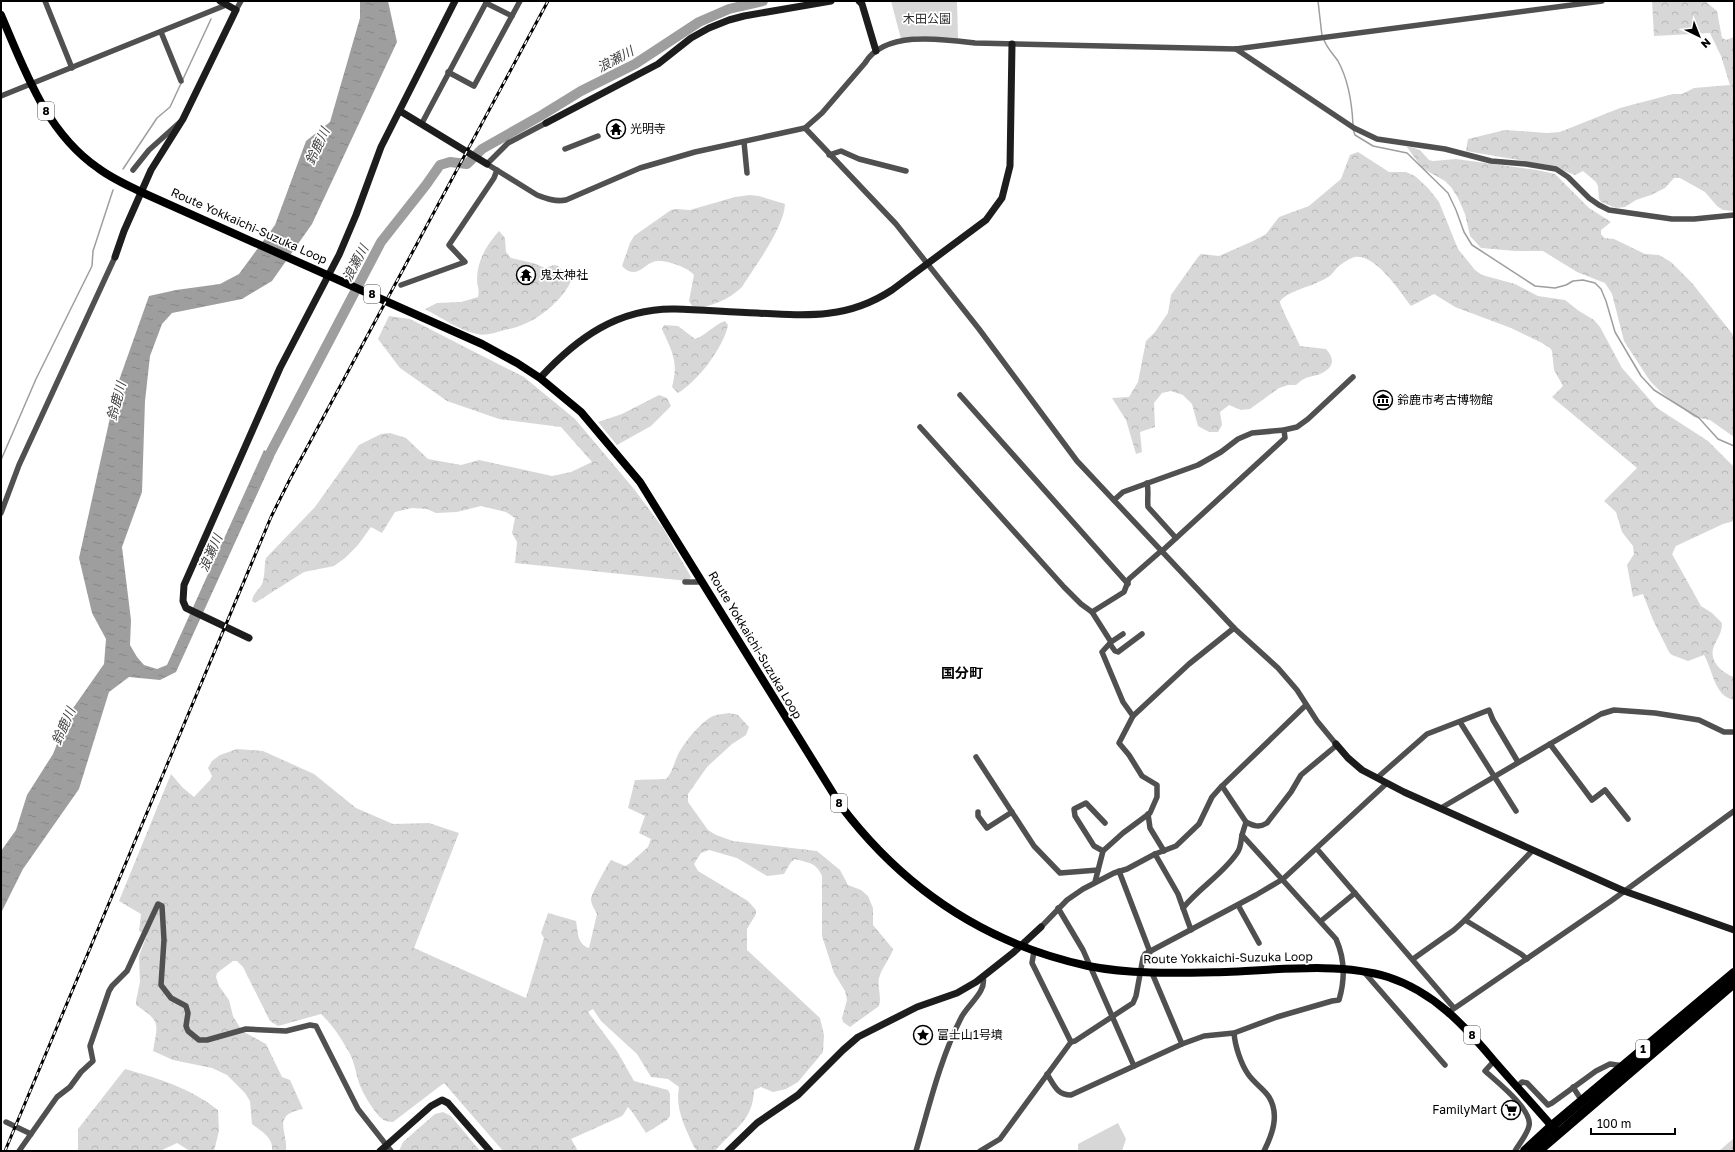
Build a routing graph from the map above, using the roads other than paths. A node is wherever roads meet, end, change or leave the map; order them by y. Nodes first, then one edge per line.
1 (45, 1) edge
2 (241, 1) edge
3 (455, 1) edge
4 (520, 1) edge
5 (831, 1) edge
6 (859, 1) edge
7 (1602, 1) edge
8 (487, 2) edge
9 (223, 3) edge
10 (236, 10) junction
11 (1, 15) edge
12 (512, 16) junction
13 (161, 32) junction
14 (1012, 44) junction
15 (1236, 49) junction
16 (876, 51) junction
17 (72, 68) junction
18 (448, 72) junction
19 (181, 81) dead end
20 (32, 84) junction
21 (1, 96) edge
22 (400, 111) junction
23 (183, 119) junction
24 (546, 123) joint
25 (422, 124) junction
26 (805, 128) junction
27 (598, 136) dead end
28 (744, 142) junction
29 (565, 148) dead end
30 (829, 155) junction
31 (487, 164) junction
32 (133, 170) dead end
33 (497, 170) junction
34 (906, 171) dead end
35 (747, 174) dead end
36 (145, 193) junction
37 (1734, 215) edge
38 (115, 257) joint
39 (927, 264) junction
40 (328, 275) junction
41 (401, 286) dead end
42 (1352, 377) dead end
43 (540, 378) junction
44 (960, 395) dead end
45 (920, 427) dead end
46 (1284, 430) junction
47 (1147, 483) junction
48 (1114, 500) junction
49 (1, 513) edge
50 (1176, 538) junction
51 (1161, 551) junction
52 (685, 582) dead end
53 (702, 582) junction
54 (1128, 584) junction
55 (1092, 612) junction
56 (1234, 628) junction
57 (1123, 634) dead end
58 (1142, 634) dead end
59 (249, 638) dead end
60 (1111, 643) junction
61 (1306, 705) junction
62 (1133, 716) junction
63 (1460, 722) junction
64 (1734, 732) edge
65 (1550, 744) junction
66 (1336, 745) junction
67 (976, 757) dead end
68 (1518, 762) junction
69 (1494, 777) junction
70 (1377, 778) junction
71 (1387, 783) junction
72 (1222, 786) junction
73 (1441, 808) junction
74 (1516, 810) dead end
75 (1734, 810) edge
76 (978, 812) dead end
77 (1012, 812) junction
78 (1148, 814) junction
79 (1628, 820) dead end
80 (1246, 822) junction
81 (1106, 823) dead end
82 (1242, 835) junction
83 (1317, 848) junction
84 (1533, 850) junction
85 (1103, 851) junction
86 (1164, 851) junction
87 (1155, 854) junction
88 (1098, 870) junction
89 (1119, 871) junction
90 (1284, 879) junction
91 (1095, 882) junction
92 (1624, 891) junction
93 (1354, 893) junction
94 (1178, 894) junction
95 (1191, 898) junction
96 (1238, 905) junction
97 (1058, 908) junction
98 (1183, 908) junction
99 (1465, 920) junction
100 (1321, 921) junction
101 (1041, 927) joint
102 (1191, 930) junction
103 (1734, 930) edge
104 (1258, 943) dead end
105 (1021, 946) junction
106 (1034, 951) junction
107 (1150, 952) junction
108 (1413, 959) junction
109 (1526, 959) junction
110 (1089, 966) junction
111 (1344, 969) junction
112 (1140, 972) junction
113 (1364, 972) junction
114 (1734, 972) edge
115 (1152, 973) junction
116 (983, 977) junction
117 (1734, 983) edge
118 (1452, 1010) junction
119 (1112, 1017) junction
120 (1234, 1033) junction
121 (1071, 1042) junction
122 (1182, 1044) junction
123 (1494, 1061) junction
124 (1445, 1065) dead end
125 (1134, 1066) junction
126 (1624, 1066) junction
127 (1047, 1074) junction
128 (1517, 1087) junction
129 (1573, 1087) junction
130 (1582, 1101) junction
131 (6, 1122) dead end
132 (1555, 1129) junction
133 (30, 1134) junction
134 (389, 1148) edge
135 (19, 1151) edge
136 (380, 1151) edge
137 (490, 1151) edge
138 (728, 1151) edge
139 (916, 1151) edge
140 (980, 1151) edge
141 (1264, 1151) edge
142 (1515, 1151) edge
143 (1525, 1151) edge
144 (1538, 1151) edge

1 - 17 street
2 - 10 street
3 - 22 street
4 - 12 street
5 - 24 street
6 - 16 street
7 - 15 street
8 - 12 street
8 - 18 street
9 - 10 street
9 - 13 street
10 - 23 street
11 - 20 main road, Route Yokkaichi-Suzuka Loop / 8
12 - 18 street
13 - 17 street
13 - 19 street
14 - 15 street
14 - 16 street
14 - 39 street
15 - 37 street
16 - 26 street
17 - 20 street
18 - 25 street
20 - 21 street
20 - 36 main road, Route Yokkaichi-Suzuka Loop / 8
22 - 25 street
22 - 40 street
23 - 32 street
23 - 36 street
24 - 31 street
25 - 31 street
26 - 28 street
26 - 30 street
27 - 29 street
28 - 33 street
28 - 35 street
30 - 34 street
30 - 39 street
31 - 33 street
33 - 41 street
36 - 38 street
36 - 40 main road, Route Yokkaichi-Suzuka Loop / 8
38 - 49 street
39 - 43 street
39 - 48 street
40 - 43 main road, Route Yokkaichi-Suzuka Loop / 8
40 - 59 street
42 - 46 street
43 - 53 main road, Route Yokkaichi-Suzuka Loop / 8
44 - 54 street
45 - 55 street
46 - 47 street
46 - 50 street
47 - 48 street
47 - 50 street
48 - 51 street
50 - 51 street
51 - 54 street
51 - 56 street
52 - 53 street
53 - 105 main road, Route Yokkaichi-Suzuka Loop / 8
54 - 55 street
55 - 60 street
56 - 61 street
56 - 62 street
57 - 60 street
58 - 60 street
60 - 62 street
61 - 66 street
61 - 72 street
62 - 78 street
63 - 68 street
63 - 69 street
63 - 70 street
64 - 65 street
65 - 68 street
65 - 79 street
66 - 70 street
66 - 80 street
67 - 77 street
68 - 69 street
69 - 73 street
69 - 74 street
70 - 71 street
71 - 73 street
71 - 83 street
72 - 80 street
72 - 86 street
73 - 84 street
75 - 92 street
76 - 77 street
77 - 88 street
78 - 85 street
78 - 86 street
80 - 82 street
81 - 85 street
82 - 90 street
82 - 95 street
83 - 90 street
83 - 93 street
84 - 92 street
84 - 99 street
85 - 88 street
86 - 87 street
87 - 89 street
87 - 94 street
88 - 91 street
89 - 91 street
89 - 107 street
90 - 96 street
90 - 100 street
91 - 97 street
92 - 103 street
92 - 109 street
93 - 100 street
93 - 108 street
94 - 95 street
94 - 98 street
95 - 98 street
96 - 102 street
96 - 104 street
97 - 101 street
97 - 110 street
98 - 102 street
99 - 108 street
99 - 109 street
100 - 111 street
101 - 105 street
102 - 107 street
105 - 106 main road, Route Yokkaichi-Suzuka Loop / 8
105 - 116 street
106 - 110 main road, Route Yokkaichi-Suzuka Loop / 8
106 - 121 street
107 - 112 street
108 - 118 street
109 - 118 street
110 - 112 main road, Route Yokkaichi-Suzuka Loop / 8
110 - 119 street
111 - 113 main road, Route Yokkaichi-Suzuka Loop / 8
111 - 115 main road, Route Yokkaichi-Suzuka Loop / 8
111 - 120 street
112 - 115 main road, Route Yokkaichi-Suzuka Loop / 8
112 - 119 street
113 - 118 main road, Route Yokkaichi-Suzuka Loop / 8
113 - 124 street
114 - 126 highway, 1
115 - 122 street
116 - 138 street
116 - 139 street
117 - 132 highway, 1
118 - 123 main road, Route Yokkaichi-Suzuka Loop / 8
119 - 121 street
119 - 125 street
120 - 122 street
120 - 141 street
121 - 127 street
122 - 125 street
123 - 128 main road, Route Yokkaichi-Suzuka Loop / 8
123 - 142 street
125 - 127 street
126 - 129 street
126 - 130 highway, 1
127 - 140 street
128 - 129 street
128 - 132 main road, Route Yokkaichi-Suzuka Loop / 8
129 - 130 street
130 - 132 highway, 1
131 - 133 street
132 - 143 highway, 1
132 - 144 highway, 1
133 - 134 street
133 - 135 street
134 - 136 street
134 - 137 street

